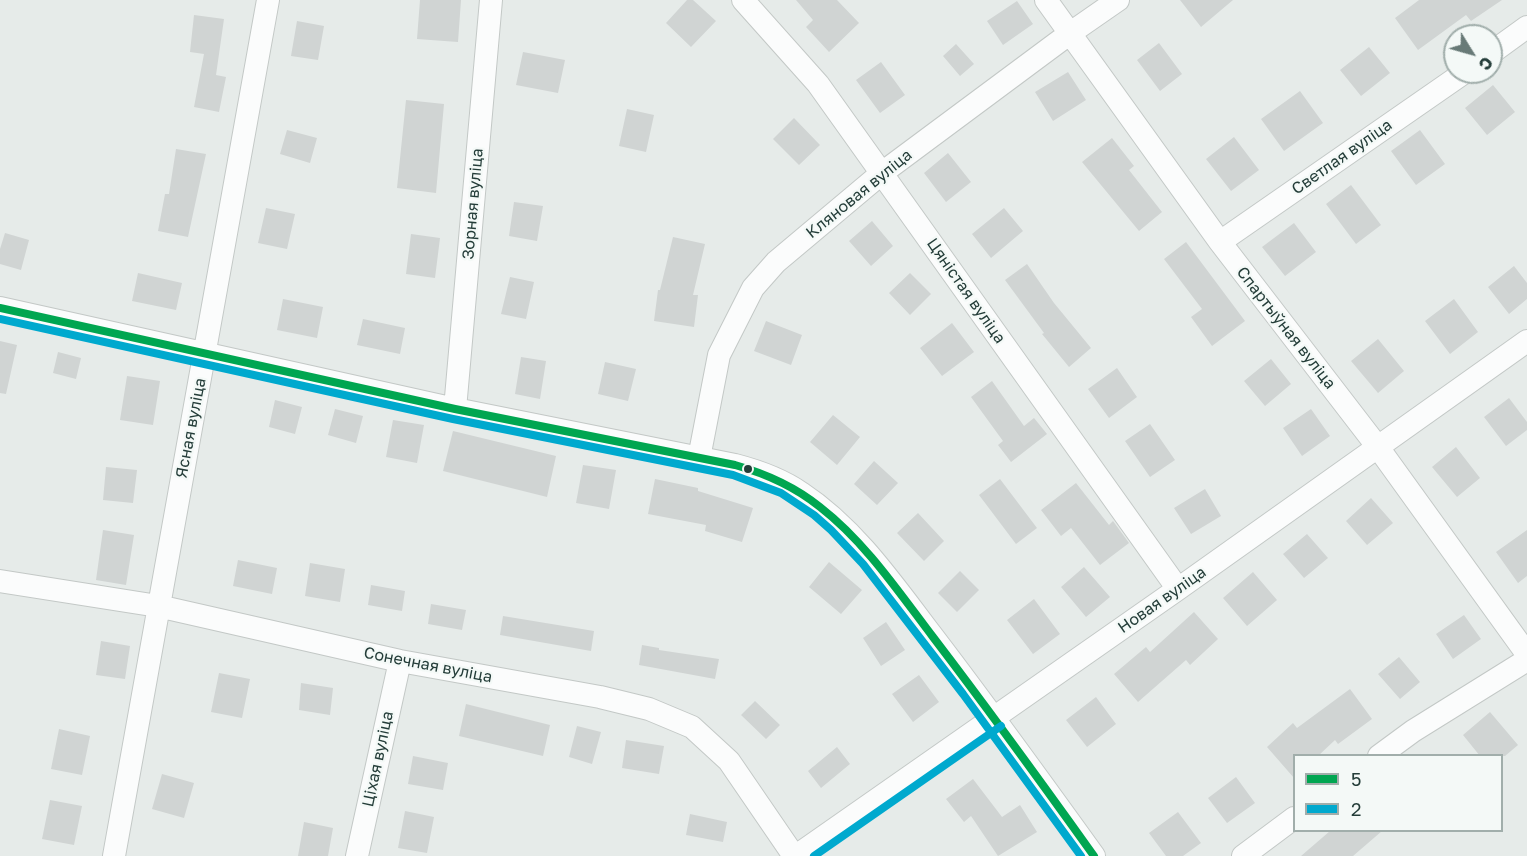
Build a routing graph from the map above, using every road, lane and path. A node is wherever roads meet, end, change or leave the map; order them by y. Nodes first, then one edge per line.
1 (268, 0) edge
2 (491, 0) edge
3 (743, 0) edge
4 (1046, 0) edge
5 (1118, 0) edge
6 (1527, 27) edge
7 (1069, 34) junction
8 (1503, 44) edge
9 (1448, 84) edge
10 (882, 173) junction
11 (1220, 242) junction
12 (0, 308) edge
13 (1527, 341) edge
14 (205, 355) junction
15 (455, 409) junction
16 (1377, 447) junction
17 (699, 458) junction
18 (0, 581) edge
19 (1178, 590) junction
20 (158, 606) junction
21 (1527, 654) edge
22 (1527, 660) edge
23 (400, 661) junction
24 (995, 717) junction
25 (1382, 754) edge
26 (1293, 819) edge
27 (114, 856) edge
28 (357, 856) edge
29 (795, 856) edge
30 (1094, 856) edge
31 (1243, 856) edge

1 - 14 street, Ясная вуліца
2 - 15 street, Зорная вуліца
3 - 10 street, Цяністая вуліца
4 - 7 street, Спартыўная вуліца
5 - 7 street, Кляновая вуліца
6 - 8 street
7 - 10 street, Кляновая вуліца
7 - 11 street, Спартыўная вуліца
9 - 11 street, Светлая вуліца
10 - 17 street, Кляновая вуліца
10 - 19 street, Цяністая вуліца
11 - 16 street, Спартыўная вуліца
12 - 14 street
13 - 16 street, Новая вуліца
14 - 15 street
14 - 20 street, Ясная вуліца
15 - 17 street
16 - 19 street, Новая вуліца
16 - 21 street, Спартыўная вуліца
17 - 24 street
18 - 20 street, Сонечная вуліца
19 - 24 street, Новая вуліца
20 - 23 street, Сонечная вуліца
20 - 27 street, Ясная вуліца
22 - 25 street
23 - 28 street, Ціхая вуліца
23 - 29 street, Сонечная вуліца
24 - 29 street, Новая вуліца
24 - 30 street
26 - 31 street

